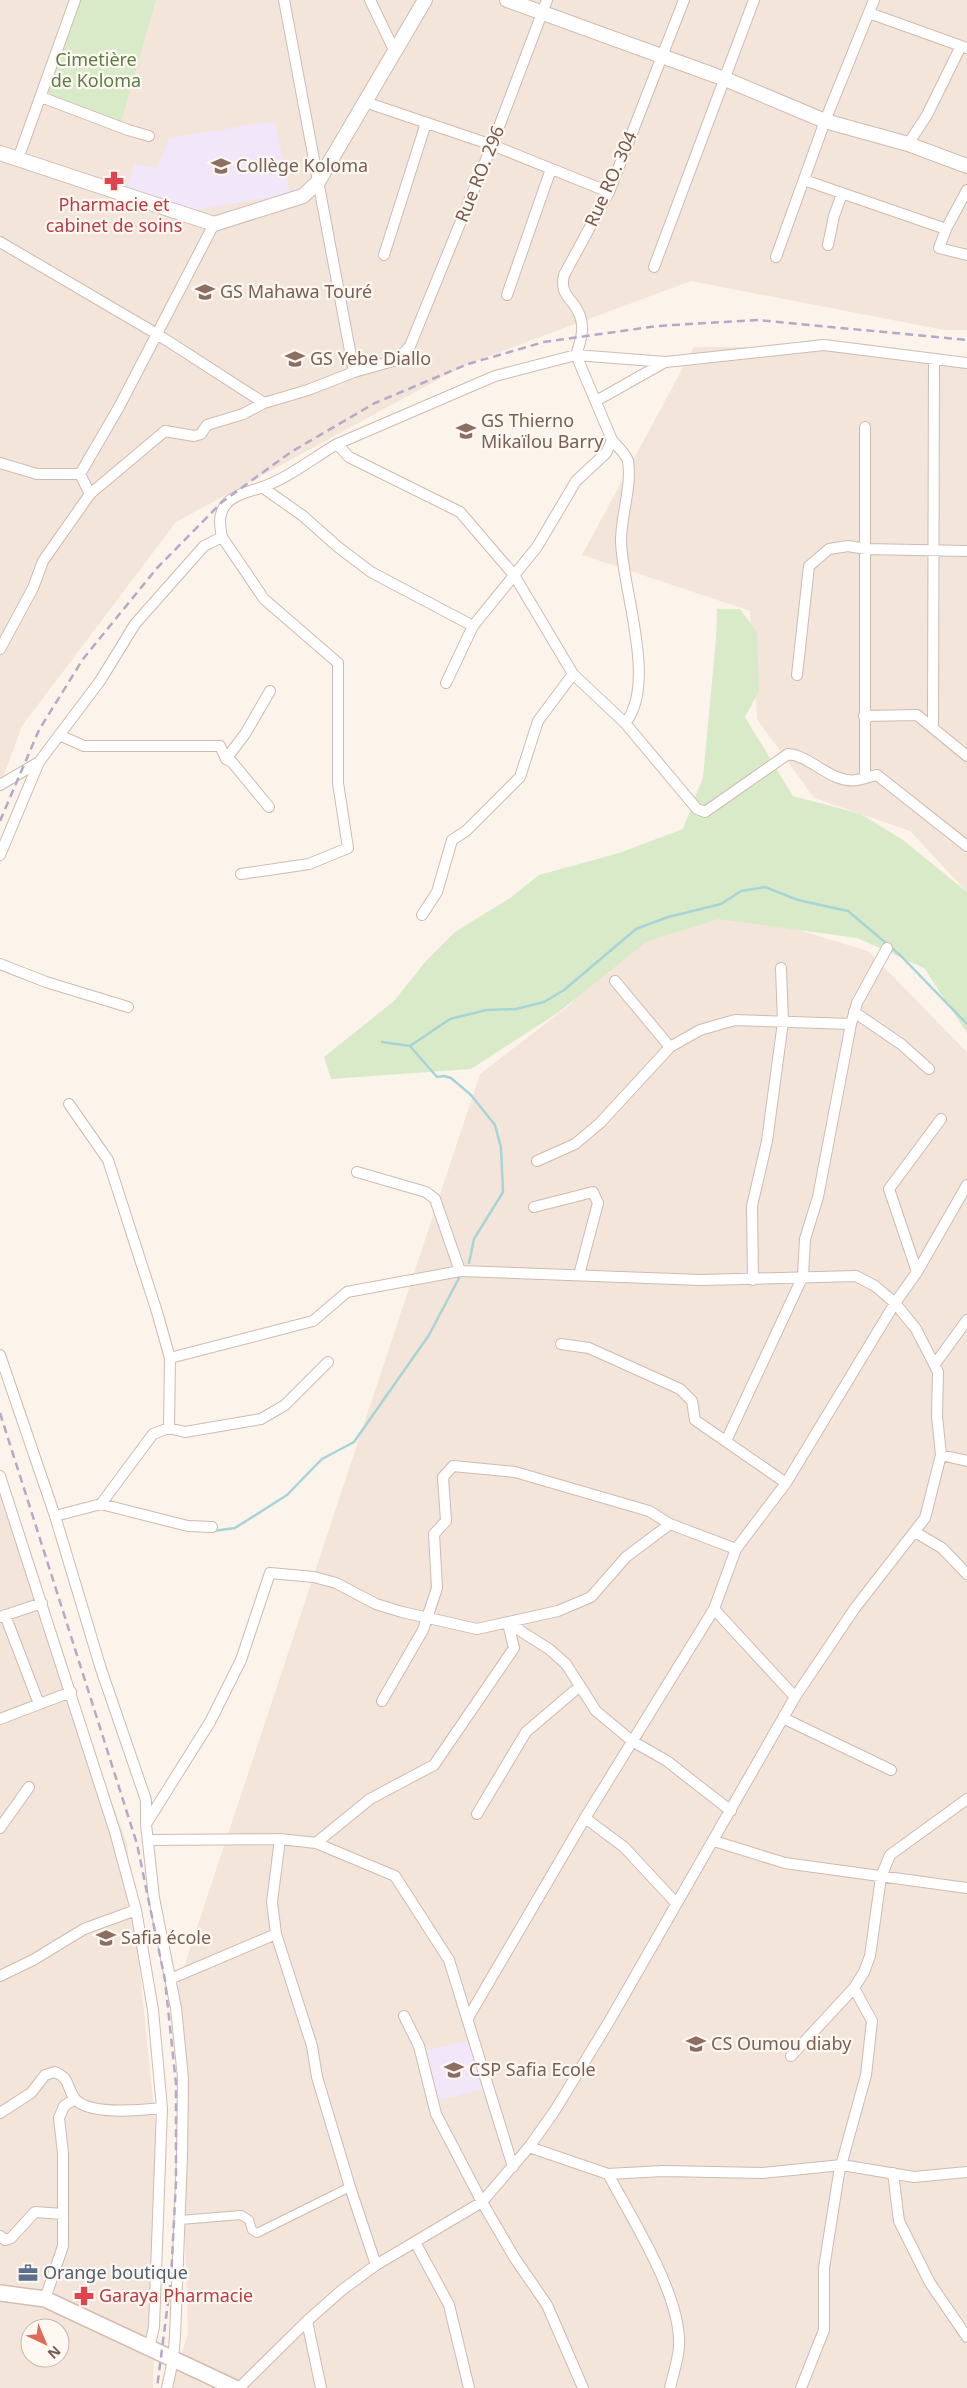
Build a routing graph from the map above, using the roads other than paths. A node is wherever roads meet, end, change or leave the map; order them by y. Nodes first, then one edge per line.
1 (75, 0) edge
2 (284, 0) edge
3 (370, 0) edge
4 (424, 0) edge
5 (507, 0) edge
6 (684, 0) edge
7 (754, 0) edge
8 (874, 0) edge
9 (545, 6) edge
10 (869, 13) junction
11 (964, 47) edge
12 (395, 52) junction
13 (662, 56) junction
14 (724, 79) junction
15 (40, 97) junction
16 (366, 102) junction
17 (825, 121) junction
18 (426, 123) junction
19 (149, 136) dead end
20 (908, 144) junction
21 (492, 145) junction
22 (0, 153) edge
23 (18, 159) junction
24 (967, 166) edge
25 (551, 169) junction
26 (804, 180) junction
27 (318, 182) junction
28 (967, 190) edge
29 (610, 192) junction
30 (842, 194) junction
31 (214, 224) junction
32 (946, 229) junction
33 (0, 242) edge
34 (828, 245) dead end
35 (384, 254) dead end
36 (967, 255) edge
37 (776, 257) dead end
38 (654, 266) dead end
39 (507, 295) dead end
40 (157, 334) junction
41 (576, 355) junction
42 (934, 359) junction
43 (666, 362) junction
44 (967, 363) edge
45 (354, 372) junction
46 (596, 401) junction
47 (264, 403) junction
48 (865, 427) dead end
49 (612, 440) junction
50 (337, 444) junction
51 (0, 463) edge
52 (80, 474) junction
53 (262, 487) junction
54 (90, 494) junction
55 (222, 537) junction
56 (866, 549) junction
57 (932, 551) junction
58 (967, 551) edge
59 (514, 575) junction
60 (474, 626) junction
61 (0, 649) edge
62 (573, 674) junction
63 (797, 675) dead end
64 (446, 683) dead end
65 (270, 691) dead end
66 (864, 716) junction
67 (624, 723) junction
68 (933, 727) junction
69 (59, 735) junction
70 (967, 756) edge
71 (226, 759) junction
72 (39, 762) junction
73 (864, 777) junction
74 (0, 785) edge
75 (269, 807) dead end
76 (967, 846) edge
77 (0, 855) edge
78 (242, 874) dead end
79 (422, 915) dead end
80 (887, 948) dead end
81 (0, 964) edge
82 (781, 968) dead end
83 (615, 981) dead end
84 (128, 1007) dead end
85 (854, 1012) junction
86 (783, 1022) junction
87 (851, 1024) junction
88 (670, 1047) junction
89 (929, 1069) dead end
90 (69, 1104) dead end
91 (941, 1119) dead end
92 (537, 1160) dead end
93 (357, 1172) dead end
94 (967, 1185) edge
95 (534, 1207) dead end
96 (460, 1271) junction
97 (917, 1272) junction
98 (579, 1275) junction
99 (803, 1276) junction
100 (754, 1280) junction
101 (895, 1303) junction
102 (967, 1320) edge
103 (561, 1344) dead end
104 (0, 1355) edge
105 (170, 1358) junction
106 (328, 1362) dead end
107 (935, 1364) junction
108 (169, 1428) junction
109 (726, 1441) junction
110 (941, 1455) junction
111 (967, 1462) edge
112 (0, 1476) edge
113 (786, 1483) junction
114 (101, 1504) junction
115 (55, 1516) junction
116 (670, 1524) junction
117 (212, 1526) dead end
118 (915, 1532) junction
119 (736, 1549) junction
120 (967, 1574) edge
121 (42, 1603) junction
122 (714, 1609) junction
123 (2, 1616) edge
124 (425, 1619) junction
125 (508, 1624) junction
126 (580, 1686) junction
127 (71, 1692) junction
128 (795, 1696) junction
129 (382, 1701) dead end
130 (39, 1704) junction
131 (783, 1718) junction
132 (0, 1719) edge
133 (632, 1741) junction
134 (891, 1770) dead end
135 (29, 1787) dead end
136 (967, 1799) edge
137 (731, 1811) junction
138 (477, 1814) dead end
139 (586, 1818) junction
140 (146, 1824) junction
141 (0, 1828) edge
142 (280, 1839) junction
143 (148, 1840) junction
144 (714, 1841) junction
145 (316, 1843) junction
146 (881, 1876) junction
147 (967, 1888) edge
148 (676, 1902) junction
149 (136, 1910) junction
150 (276, 1934) junction
151 (0, 1976) edge
152 (170, 1979) junction
153 (854, 1988) junction
154 (404, 2016) dead end
155 (468, 2018) junction
156 (791, 2056) dead end
157 (75, 2099) junction
158 (162, 2108) junction
159 (0, 2113) edge
160 (529, 2147) junction
161 (842, 2165) junction
162 (513, 2167) junction
163 (967, 2172) edge
164 (893, 2173) junction
165 (608, 2174) junction
166 (350, 2187) junction
167 (482, 2202) junction
168 (63, 2214) junction
169 (180, 2220) junction
170 (0, 2236) edge
171 (415, 2242) junction
172 (376, 2265) junction
173 (0, 2293) edge
174 (45, 2299) junction
175 (306, 2321) junction
176 (967, 2337) edge
177 (149, 2349) junction
178 (173, 2360) junction
179 (166, 2388) edge
180 (235, 2388) edge
181 (239, 2388) edge
182 (321, 2388) edge
183 (469, 2388) edge
184 (583, 2388) edge
185 (670, 2388) edge
186 (801, 2388) edge

1 - 15 street
2 - 27 street
3 - 12 street
4 - 12 street
5 - 9 street
6 - 13 street, Rue RO. 304
7 - 14 street
8 - 10 street
9 - 13 street
9 - 21 street, Rue RO. 296
10 - 11 street
10 - 17 street
11 - 20 street
12 - 16 street
13 - 14 street
13 - 29 street, Rue RO. 304
14 - 17 street
14 - 38 street
15 - 19 street
15 - 23 street
16 - 18 street
16 - 27 street
17 - 20 street
17 - 26 street
18 - 21 street
18 - 35 street
20 - 24 street
21 - 25 street
21 - 45 street, Rue RO. 296
22 - 23 street
23 - 31 street
25 - 29 street
25 - 39 street
26 - 30 street
26 - 37 street
27 - 31 street
27 - 45 street
28 - 32 street
29 - 41 street, Rue RO. 304
30 - 32 street
30 - 34 street
31 - 40 street
32 - 36 street
33 - 40 street
40 - 47 street
40 - 52 street
41 - 43 street
41 - 46 street
41 - 50 street
42 - 43 street
42 - 44 street
42 - 57 street
43 - 46 street
45 - 47 street
46 - 49 street
47 - 54 street
48 - 56 street
49 - 59 street
49 - 67 street
50 - 53 street
50 - 59 street
51 - 52 street
52 - 54 street
53 - 55 street
53 - 60 street
54 - 61 street
55 - 69 street
55 - 78 street
56 - 57 street
56 - 63 street
56 - 66 street
57 - 58 street
57 - 68 street
59 - 60 street
59 - 62 street
60 - 64 street
62 - 67 street
62 - 79 street
65 - 71 street
66 - 68 street
66 - 73 street
67 - 73 street
68 - 70 street
69 - 71 street
69 - 72 street
71 - 75 street
72 - 74 street
72 - 77 street
73 - 76 street
80 - 85 street
81 - 84 street
82 - 86 street
83 - 88 street
85 - 87 street
85 - 89 street
86 - 87 street
86 - 88 street
86 - 100 street
87 - 99 street
88 - 92 street
90 - 105 street
91 - 97 street
93 - 96 street
94 - 97 street
95 - 98 street
96 - 98 street
96 - 105 street
97 - 101 street
98 - 100 street
99 - 100 street
99 - 101 street
99 - 109 street
101 - 107 street
101 - 113 street
102 - 107 street
103 - 109 street
104 - 115 street
105 - 108 street
106 - 108 street
107 - 110 street
108 - 114 street
109 - 113 street
110 - 111 street
110 - 118 street
112 - 121 street
113 - 119 street
114 - 115 street
114 - 117 street
115 - 140 street
116 - 119 street
116 - 124 street
116 - 125 street
118 - 120 street
118 - 128 street
119 - 122 street
121 - 123 street
121 - 127 street
122 - 128 street
122 - 133 street
123 - 130 street
124 - 125 street
124 - 129 street
124 - 140 street
125 - 126 street
125 - 145 street
126 - 133 street
126 - 138 street
127 - 130 street
127 - 149 street
128 - 131 street
130 - 132 street
131 - 134 street
131 - 137 street
133 - 137 street
133 - 139 street
135 - 141 street
136 - 146 street
137 - 144 street
139 - 148 street
139 - 155 street
140 - 143 street
142 - 143 street
142 - 145 street
142 - 150 street
143 - 152 street
144 - 146 street
144 - 148 street
145 - 155 street
146 - 147 street
146 - 153 street
148 - 160 street
149 - 151 street
149 - 158 street
150 - 152 street
150 - 166 street
152 - 169 street
153 - 156 street
153 - 161 street
154 - 167 street
155 - 162 street
157 - 158 street
157 - 159 street
157 - 168 street
158 - 177 street
160 - 162 street
160 - 165 street
161 - 164 street
161 - 165 street
161 - 186 street
162 - 167 street
163 - 164 street
164 - 176 street
165 - 185 street
166 - 169 street
166 - 172 street
167 - 171 street
167 - 184 street
168 - 170 street
168 - 174 street
169 - 178 street
171 - 172 street
171 - 183 street
172 - 175 street
173 - 174 main road
174 - 177 main road
175 - 181 street
175 - 182 street
177 - 178 main road
178 - 179 street
178 - 180 main road

